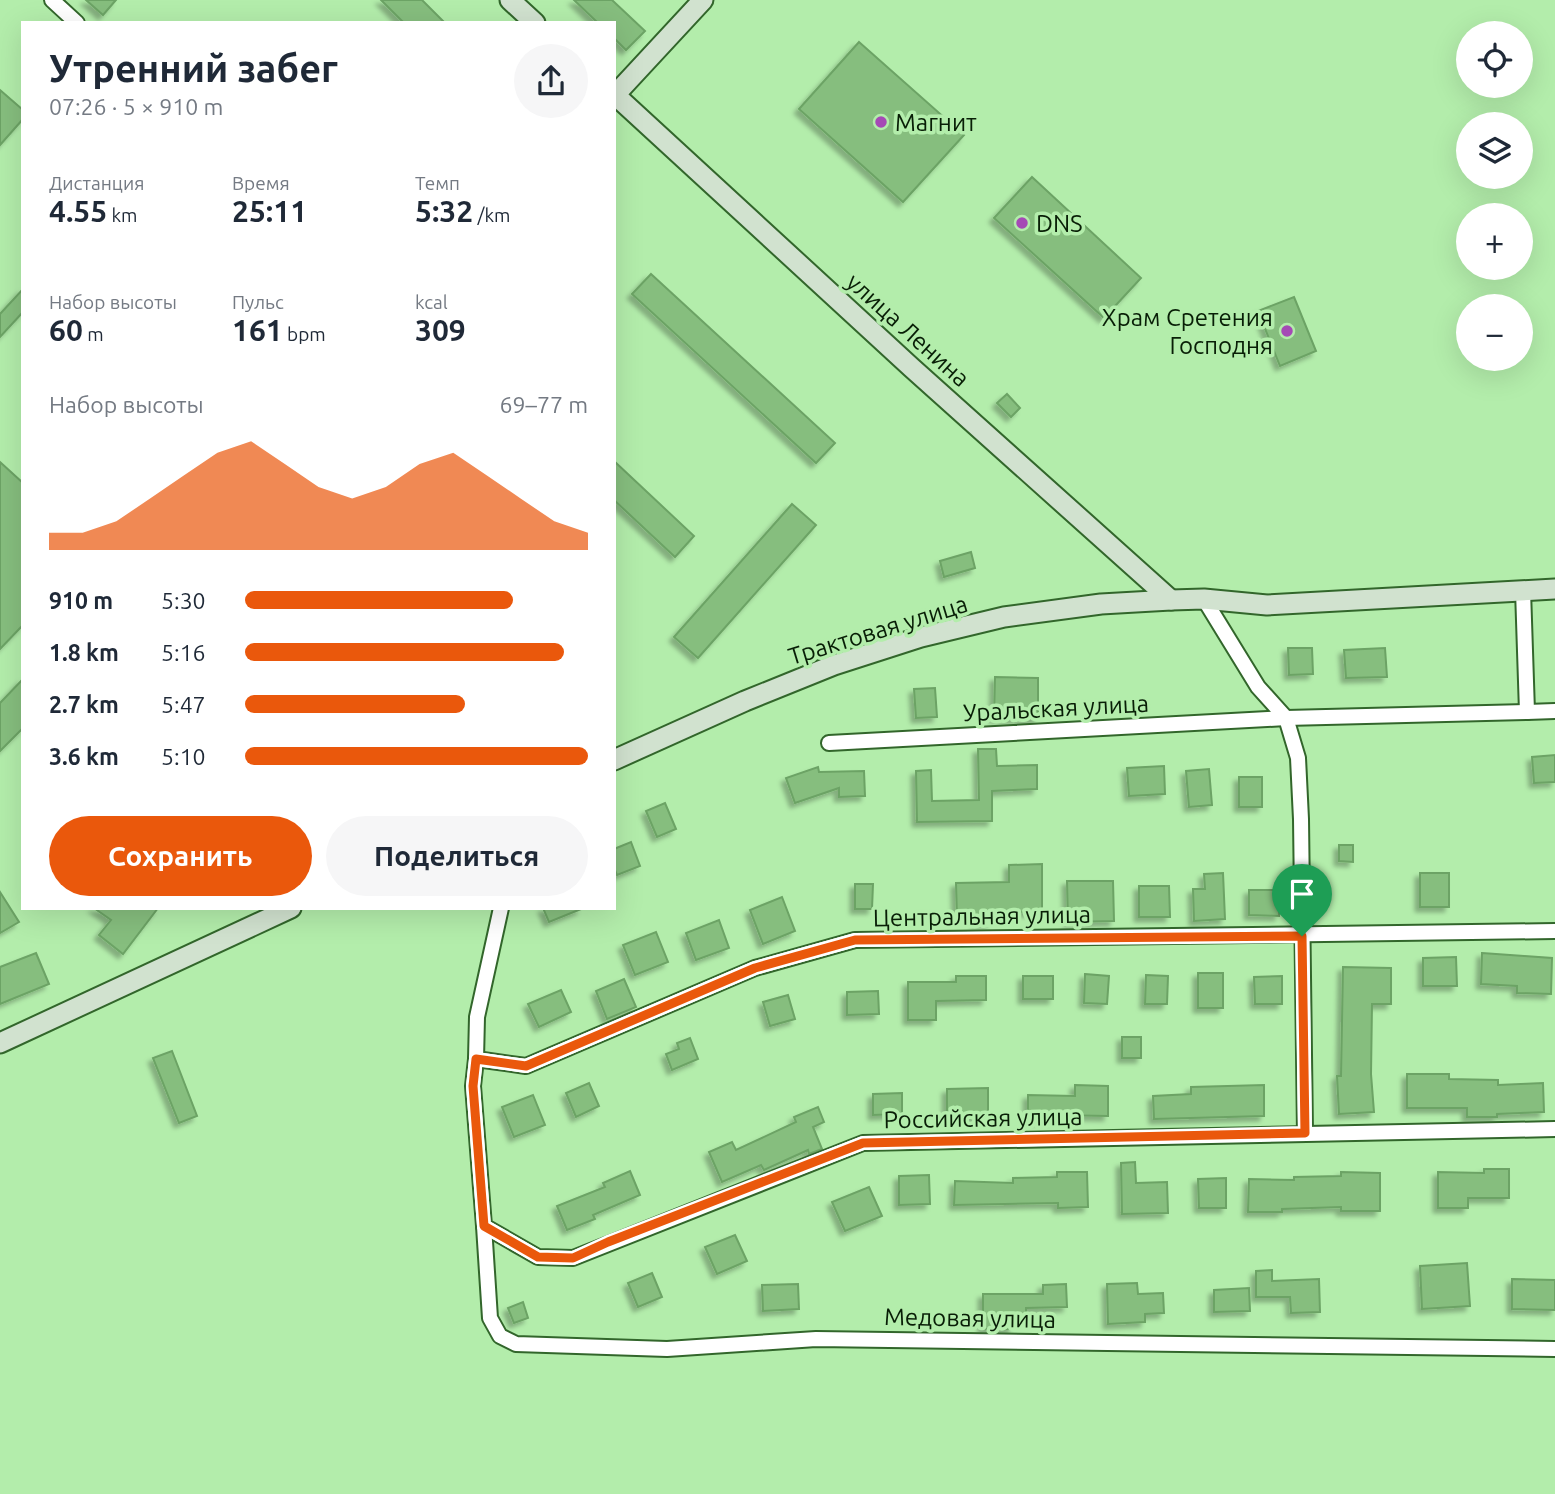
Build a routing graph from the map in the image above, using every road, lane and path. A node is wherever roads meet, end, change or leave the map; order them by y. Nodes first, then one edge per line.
1 (52, 0) edge
2 (510, 0) edge
3 (704, 0) edge
4 (75, 21) edge
5 (533, 21) edge
6 (616, 94) edge
7 (616, 96) edge
8 (1555, 589) edge
9 (1523, 590) junction
10 (1204, 599) junction
11 (1171, 600) junction
12 (1555, 711) edge
13 (1527, 712) junction
14 (1286, 718) junction
15 (829, 743) dead end
16 (616, 759) edge
17 (287, 910) edge
18 (501, 910) edge
19 (1555, 931) edge
20 (1302, 936) junction
21 (0, 1043) edge
22 (476, 1059) junction
23 (1555, 1129) edge
24 (1305, 1133) junction
25 (484, 1226) junction
26 (1555, 1349) edge

1 - 4 street
2 - 5 main road
3 - 6 main road
7 - 11 main road, улица Ленина
8 - 9 main road, Трактовая улица
9 - 10 main road, Трактовая улица
9 - 13 street
10 - 11 main road, Трактовая улица
10 - 14 street
11 - 16 main road, Трактовая улица
12 - 13 street
13 - 14 street, Уральская улица
14 - 15 street, Уральская улица
14 - 20 street
17 - 21 main road
18 - 22 street
19 - 20 street, Центральная улица
20 - 22 street, Центральная улица
20 - 24 street
22 - 25 street
23 - 24 street, Российская улица
24 - 25 street, Российская улица
25 - 26 street, Медовая улица

